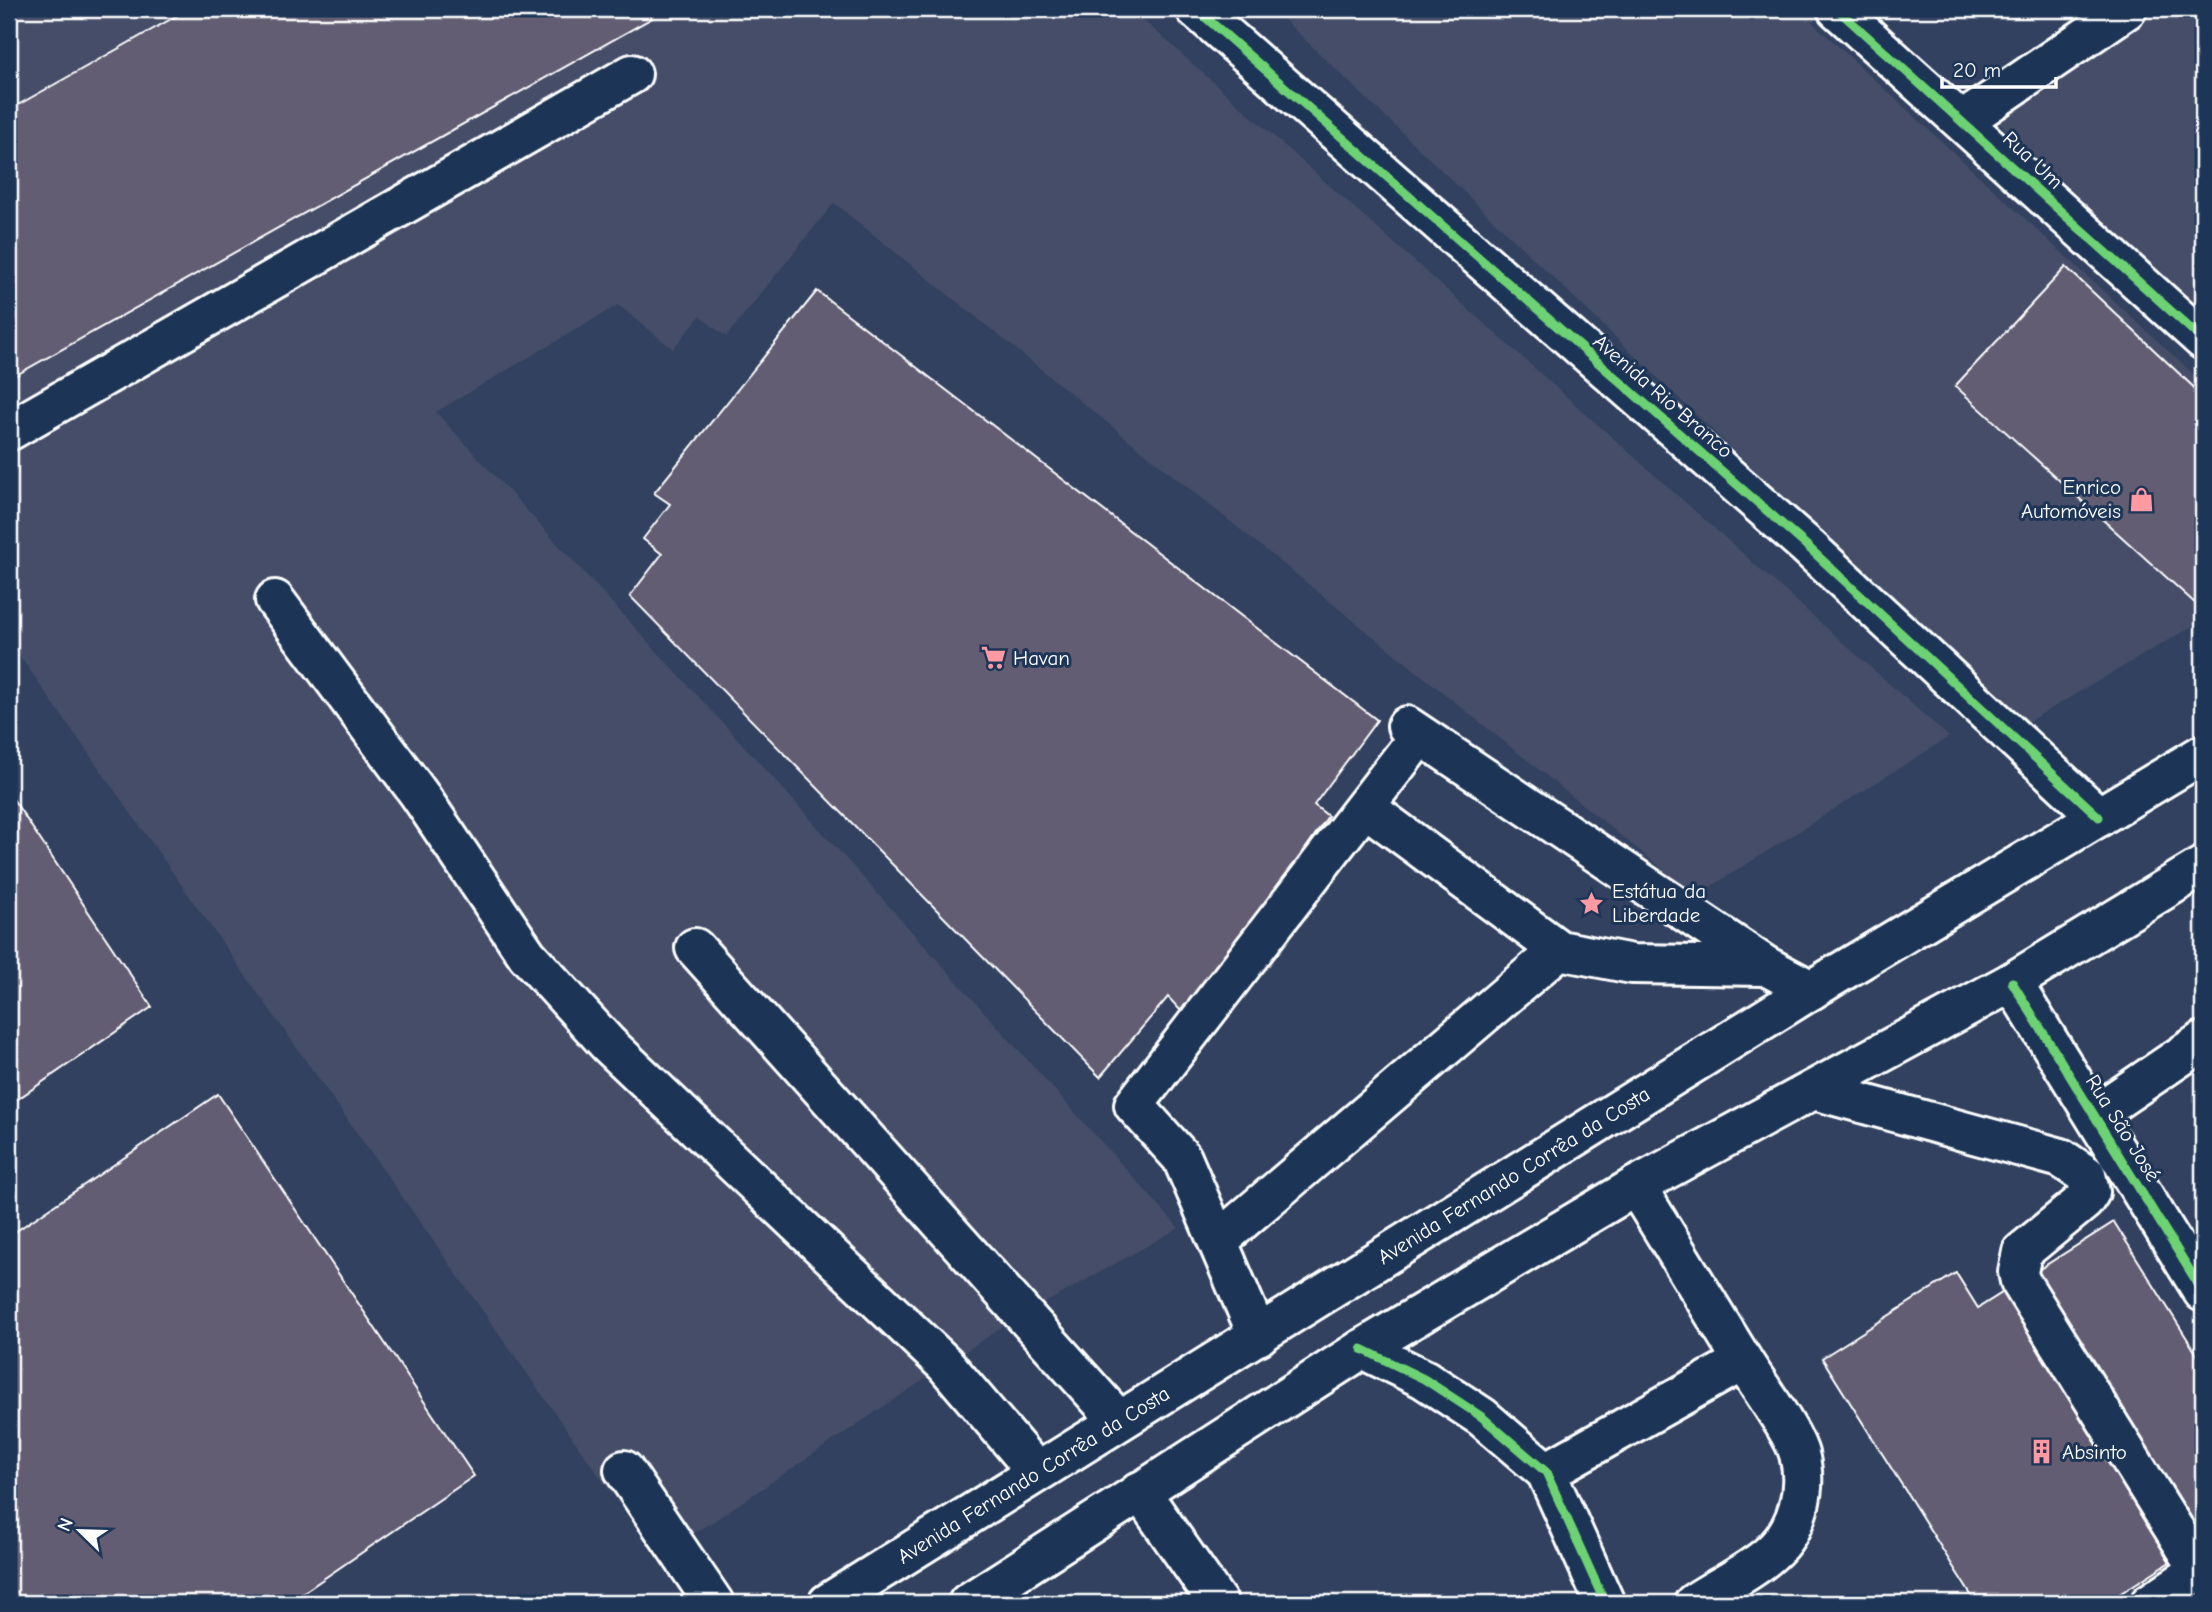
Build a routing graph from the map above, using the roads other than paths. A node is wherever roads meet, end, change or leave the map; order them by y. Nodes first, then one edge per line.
1 (1196, 9) edge
2 (1838, 9) edge
3 (2127, 9) edge
4 (632, 74) dead end
5 (1964, 120) junction
6 (2203, 340) edge
7 (9, 431) edge
8 (275, 600) dead end
9 (2203, 754) edge
10 (1365, 807) junction
11 (2099, 817) junction
12 (2203, 866) edge
13 (695, 948) dead end
14 (1559, 950) junction
15 (1766, 966) junction
16 (2012, 982) junction
17 (1811, 990) junction
18 (2203, 1041) edge
19 (1814, 1090) junction
20 (2094, 1115) junction
21 (1636, 1186) junction
22 (1218, 1241) junction
23 (2203, 1292) edge
24 (1258, 1336) junction
25 (1362, 1349) junction
26 (1743, 1361) junction
27 (1119, 1421) junction
28 (624, 1470) dead end
29 (1037, 1472) junction
30 (1546, 1472) junction
31 (1140, 1491) junction
32 (2202, 1569) edge
33 (708, 1601) edge
34 (828, 1603) edge
35 (968, 1603) edge
36 (1218, 1603) edge
37 (1605, 1603) edge
38 (1694, 1603) edge
39 (2150, 1603) edge

1 - 11 main road, Avenida Rio Branco
2 - 5 main road, Rua Um
3 - 5 main road
4 - 7 main road
5 - 6 main road, Rua Um
8 - 29 main road
9 - 11 main road, Avenida Fernando Corrêa da Costa
10 - 14 main road
10 - 15 main road
10 - 22 main road
11 - 17 main road, Avenida Fernando Corrêa da Costa
12 - 16 main road
13 - 27 main road
14 - 15 main road
14 - 22 main road
15 - 17 main road
16 - 19 main road
16 - 20 main road, Rua São José
17 - 24 main road, Avenida Fernando Corrêa da Costa
18 - 20 main road
19 - 21 main road
19 - 32 main road
20 - 23 main road, Rua São José
21 - 25 main road
21 - 26 main road
22 - 24 main road
24 - 27 main road, Avenida Fernando Corrêa da Costa
25 - 30 main road
25 - 31 main road
26 - 30 main road
26 - 38 main road
27 - 29 main road, Avenida Fernando Corrêa da Costa
28 - 33 main road
29 - 34 main road, Avenida Fernando Corrêa da Costa
30 - 37 main road
31 - 35 main road
31 - 36 main road
32 - 39 main road

